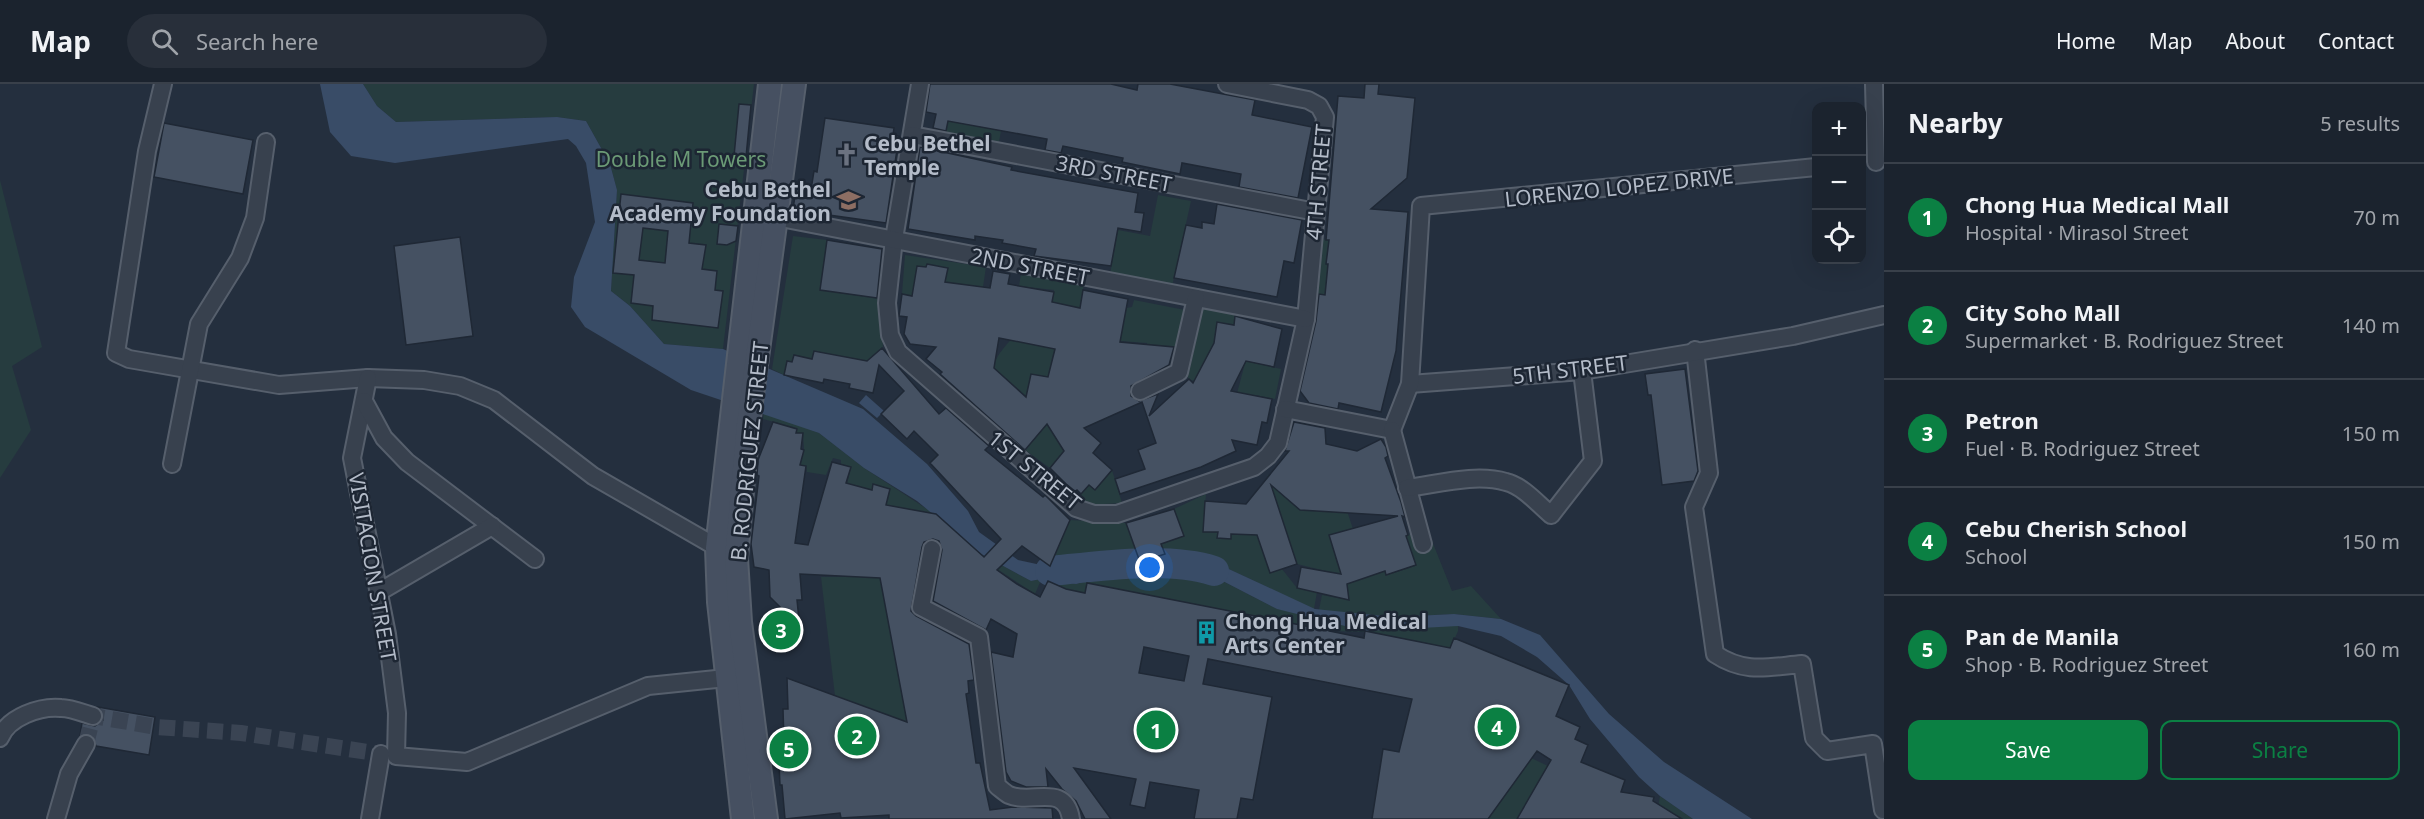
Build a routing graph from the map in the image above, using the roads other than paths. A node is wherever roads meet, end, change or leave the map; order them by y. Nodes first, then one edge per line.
1 (163, 84) edge
2 (770, 84) edge
3 (794, 84) edge
4 (920, 84) edge
5 (1227, 84) edge
6 (1874, 84) edge
7 (912, 135) junction
8 (266, 142) dead end
9 (1874, 163) edge
10 (1812, 167) edge
11 (1316, 212) junction
12 (766, 216) junction
13 (894, 239) junction
14 (1196, 297) junction
15 (1884, 315) edge
16 (1306, 319) junction
17 (1695, 350) junction
18 (188, 370) junction
19 (1582, 371) junction
20 (368, 378) junction
21 (1410, 384) junction
22 (1140, 391) dead end
23 (364, 401) junction
24 (1285, 410) junction
25 (1392, 430) junction
26 (172, 464) dead end
27 (1407, 488) junction
28 (492, 526) junction
29 (1423, 544) dead end
30 (932, 549) dead end
31 (727, 553) junction
32 (535, 559) dead end
33 (379, 592) junction
34 (726, 678) junction
35 (93, 716) dead end
36 (0, 738) edge
37 (86, 744) tunnel mouth
38 (389, 755) junction
39 (1883, 810) edge
40 (56, 819) edge
41 (370, 819) edge
42 (743, 819) edge
43 (766, 819) edge
44 (1071, 819) edge

1 - 18 street
2 - 12 main road, B. RODRIGUEZ STREET
3 - 12 main road, B. RODRIGUEZ STREET
4 - 7 street
5 - 11 street, 4TH STREET
6 - 9 street
7 - 11 street, 3RD STREET
7 - 13 street
8 - 18 street
10 - 21 street, LORENZO LOPEZ DRIVE
11 - 16 street, 4TH STREET
12 - 13 street, 2ND STREET
12 - 31 main road, B. RODRIGUEZ STREET
13 - 14 street, 2ND STREET
13 - 24 street, 1ST STREET
14 - 16 street, 2ND STREET
14 - 22 street
15 - 17 street, 5TH STREET
16 - 24 street, 1ST STREET
17 - 19 street, 5TH STREET
17 - 39 street
18 - 20 street
18 - 26 street
19 - 21 street, 5TH STREET
19 - 27 street
20 - 23 street, VISITACION STREET
20 - 31 street
21 - 25 street
23 - 28 street
23 - 33 street, VISITACION STREET
24 - 25 street
25 - 27 street
27 - 29 street
28 - 32 street
28 - 33 street
30 - 44 street
31 - 34 main road, B. RODRIGUEZ STREET
31 - 43 main road, B. RODRIGUEZ STREET
33 - 38 street, VISITACION STREET
34 - 38 street
34 - 42 main road, B. RODRIGUEZ STREET
35 - 36 street
37 - 40 street
38 - 41 street, VISITACION STREET

